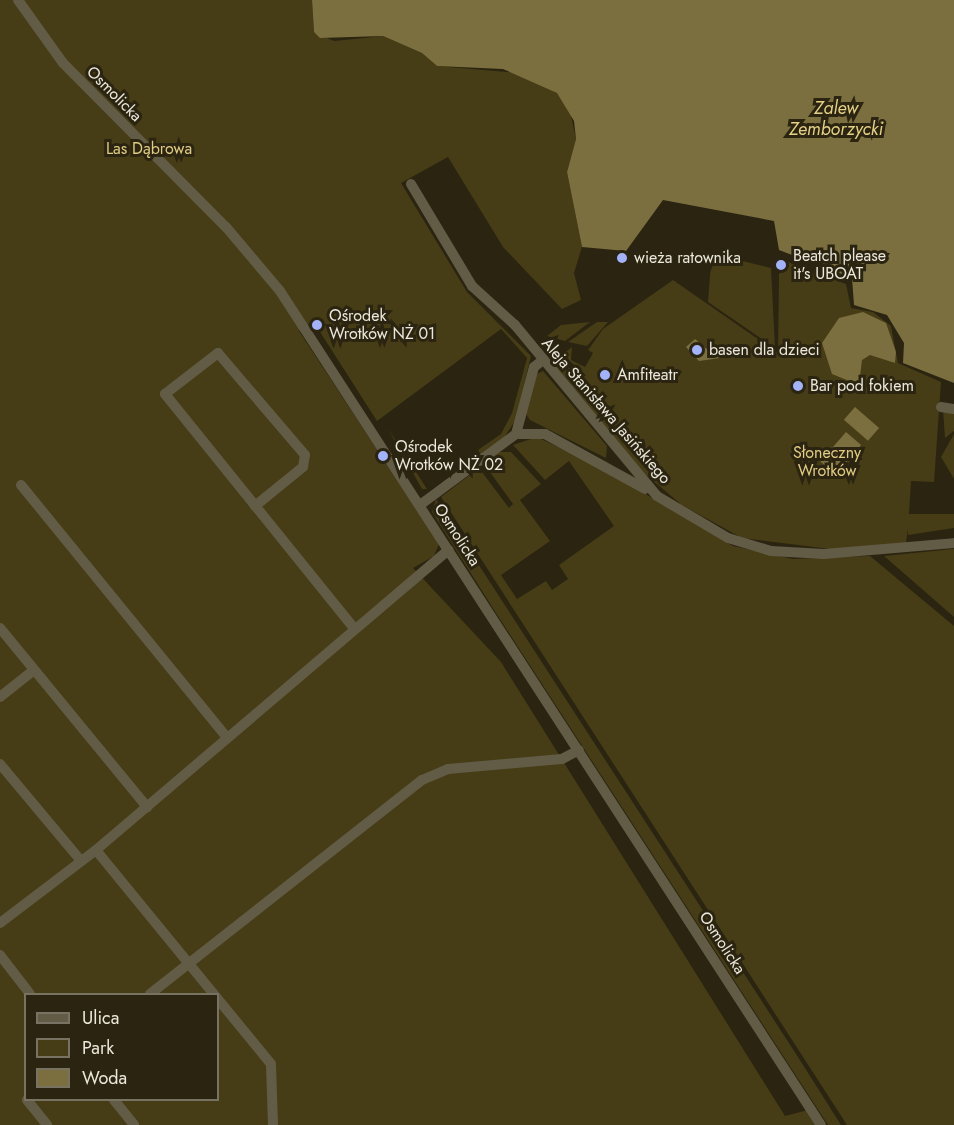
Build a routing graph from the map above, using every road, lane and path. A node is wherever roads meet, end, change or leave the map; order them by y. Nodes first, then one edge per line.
1 (18, 0) edge
2 (411, 184) dead end
3 (543, 360) junction
4 (940, 407) dead end
5 (954, 409) edge
6 (516, 434) junction
7 (21, 485) dead end
8 (657, 496) junction
9 (420, 505) junction
10 (255, 506) junction
11 (954, 543) edge
12 (449, 550) junction
13 (0, 628) edge
14 (354, 628) junction
15 (34, 670) junction
16 (0, 696) edge
17 (227, 738) junction
18 (579, 750) junction
19 (0, 764) edge
20 (147, 807) junction
21 (96, 850) junction
22 (81, 861) junction
23 (0, 923) edge
24 (0, 956) edge
25 (192, 961) junction
26 (29, 993) edge
27 (151, 993) edge
28 (217, 993) edge
29 (219, 996) edge
30 (28, 1101) edge
31 (115, 1101) edge
32 (47, 1125) edge
33 (134, 1125) edge
34 (273, 1125) edge
35 (821, 1125) edge

1 - 9 street, Osmolicka
2 - 3 street, Aleja Stanisława Jasińskiego
3 - 6 street
3 - 8 street, Aleja Stanisława Jasińskiego
4 - 5 street
6 - 8 street
6 - 9 street
7 - 17 street
8 - 11 street, Aleja Stanisława Jasińskiego
9 - 12 street, Osmolicka
10 - 10 street
10 - 14 street
12 - 14 street
12 - 18 street, Osmolicka
13 - 15 street
14 - 17 street
15 - 16 street
15 - 20 street
17 - 20 street
18 - 25 street
18 - 35 street, Osmolicka
19 - 22 street
20 - 21 street
21 - 22 street
21 - 25 street
22 - 23 street
24 - 26 street
25 - 27 street
25 - 28 street
29 - 34 street
30 - 32 street
31 - 33 street

